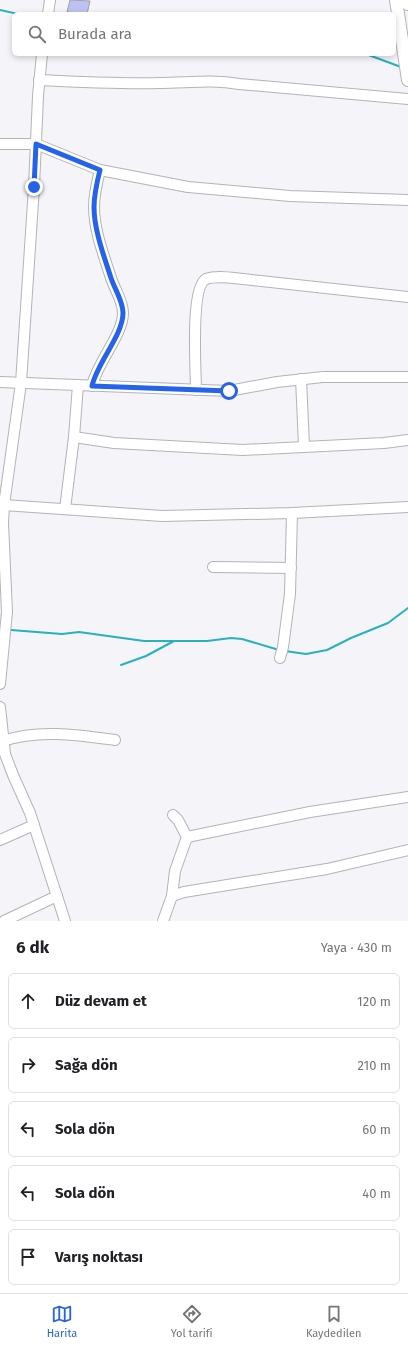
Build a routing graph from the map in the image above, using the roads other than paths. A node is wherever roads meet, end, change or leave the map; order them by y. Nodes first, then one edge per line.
1 (50, 0) edge
2 (396, 0) edge
3 (407, 0) edge
4 (408, 4) edge
5 (48, 12) edge
6 (42, 56) edge
7 (39, 80) junction
8 (408, 80) edge
9 (408, 99) edge
10 (0, 144) edge
11 (36, 144) junction
12 (100, 170) junction
13 (408, 200) edge
14 (408, 297) edge
15 (408, 377) edge
16 (301, 379) junction
17 (0, 382) edge
18 (21, 383) junction
19 (78, 385) junction
20 (92, 386) junction
21 (196, 390) junction
22 (74, 437) junction
23 (408, 440) edge
24 (304, 446) junction
25 (4, 505) junction
26 (408, 507) edge
27 (65, 509) junction
28 (292, 513) junction
29 (213, 567) dead end
30 (291, 568) junction
31 (282, 653) dead end
32 (0, 684) edge
33 (0, 707) edge
34 (0, 711) edge
35 (115, 740) dead end
36 (3, 741) junction
37 (408, 797) edge
38 (174, 815) dead end
39 (34, 825) junction
40 (187, 837) junction
41 (0, 840) edge
42 (408, 850) edge
43 (57, 896) junction
44 (172, 896) junction
45 (4, 921) edge
46 (65, 921) edge
47 (163, 921) edge

1 - 5 street
2 - 8 main road
3 - 4 main road
6 - 7 street
7 - 9 street
7 - 11 street
10 - 11 street
11 - 12 street
11 - 18 street
12 - 13 street
12 - 20 street
14 - 21 street
15 - 16 street
16 - 21 street
16 - 24 street
17 - 18 street
18 - 19 street
18 - 25 street
19 - 20 street
19 - 22 street
20 - 21 street
22 - 24 street
22 - 27 street
23 - 24 street
25 - 27 street
25 - 32 street
26 - 28 street
27 - 28 street
28 - 30 street
29 - 30 street
30 - 31 street
33 - 34 street
34 - 36 street
35 - 36 street
36 - 39 street
37 - 40 street
38 - 40 street
39 - 41 street
39 - 43 street
40 - 44 street
42 - 44 street
43 - 45 street
43 - 46 street
44 - 47 street

